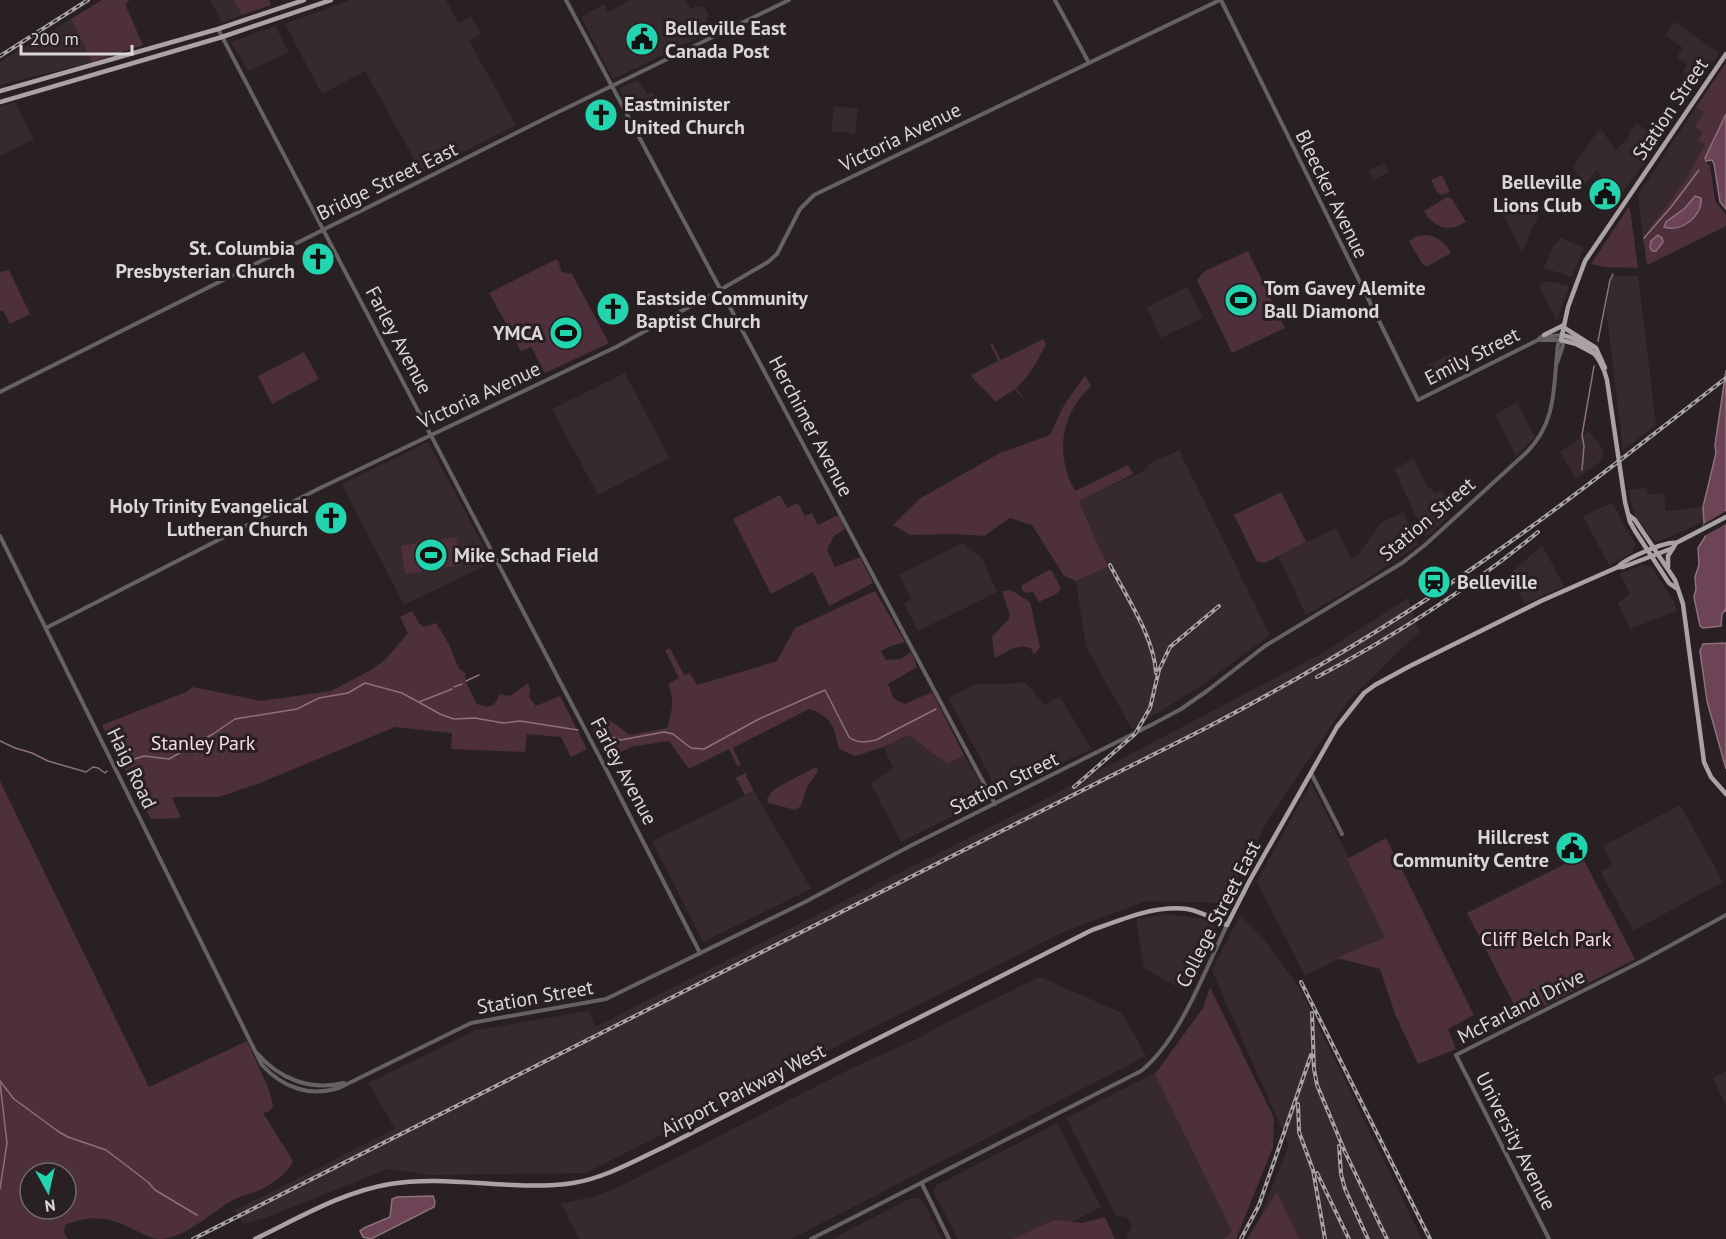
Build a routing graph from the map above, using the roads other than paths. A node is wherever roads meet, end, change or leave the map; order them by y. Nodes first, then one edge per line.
1 (304, 0) edge
2 (332, 0) edge
3 (566, 0) edge
4 (789, 0) edge
5 (1055, 0) edge
6 (1221, 0) edge
7 (218, 29) junction
8 (194, 36) junction
9 (222, 37) junction
10 (197, 45) junction
11 (1726, 54) edge
12 (1089, 63) junction
13 (612, 87) junction
14 (9, 89) junction
15 (0, 91) edge
16 (12, 98) junction
17 (0, 102) edge
18 (324, 228) junction
19 (720, 290) junction
20 (1564, 326) junction
21 (1544, 335) junction
22 (1561, 338) junction
23 (1539, 340) junction
24 (1607, 380) junction
25 (0, 392) edge
26 (1418, 400) joint
27 (432, 434) junction
28 (1630, 516) junction
29 (1726, 517) edge
30 (0, 536) edge
31 (1674, 546) junction
32 (1656, 551) junction
33 (1650, 554) junction
34 (1668, 570) junction
35 (1676, 588) junction
36 (46, 628) junction
37 (1310, 772) junction
38 (1726, 794) edge
39 (995, 804) junction
40 (1342, 834) dead end
41 (1726, 915) edge
42 (1227, 924) junction
43 (700, 953) junction
44 (236, 1014) joint
45 (1456, 1055) joint
46 (922, 1184) junction
47 (255, 1239) edge
48 (811, 1239) edge
49 (949, 1239) edge
50 (1549, 1239) edge

1 - 7 main road
2 - 9 main road
3 - 13 street, Herchimer Avenue
4 - 13 street, Bridge Street East
5 - 12 street
6 - 12 street, Victoria Avenue
6 - 26 street, Bleecker Avenue
7 - 8 main road
7 - 9 street, Farley Avenue
8 - 10 main road
8 - 14 main road
9 - 10 main road
9 - 18 street, Farley Avenue
10 - 16 main road
11 - 20 main road, Station Street
12 - 19 street, Victoria Avenue
13 - 18 street, Bridge Street East
13 - 19 street, Herchimer Avenue
14 - 15 main road
14 - 16 main road
16 - 17 main road
18 - 25 street, Bridge Street East
18 - 27 street, Farley Avenue
19 - 27 street, Victoria Avenue
19 - 39 street, Herchimer Avenue
20 - 21 main road
20 - 22 main road, Station Street
20 - 24 main road
21 - 22 street, Emily Street
21 - 23 street, Emily Street
22 - 23 street, Emily Street
22 - 24 main road
22 - 39 street, Station Street
23 - 26 street, Emily Street
24 - 28 main road
27 - 36 street, Victoria Avenue
27 - 43 street, Farley Avenue
28 - 32 main road
28 - 33 main road
29 - 31 main road, College Street East
30 - 36 street, Haig Road
31 - 32 main road, College Street East
31 - 34 main road
32 - 33 main road, College Street East
32 - 34 main road
33 - 35 main road
33 - 37 main road, College Street East
34 - 35 main road
35 - 38 main road
36 - 44 street, Haig Road
37 - 40 street
37 - 42 main road, College Street East
39 - 43 street, Station Street
41 - 45 street, McFarland Drive
42 - 46 street, College Street East
42 - 47 main road, Airport Parkway West
43 - 44 street, Station Street
45 - 50 street, University Avenue
46 - 48 street, College Street East
46 - 49 street

